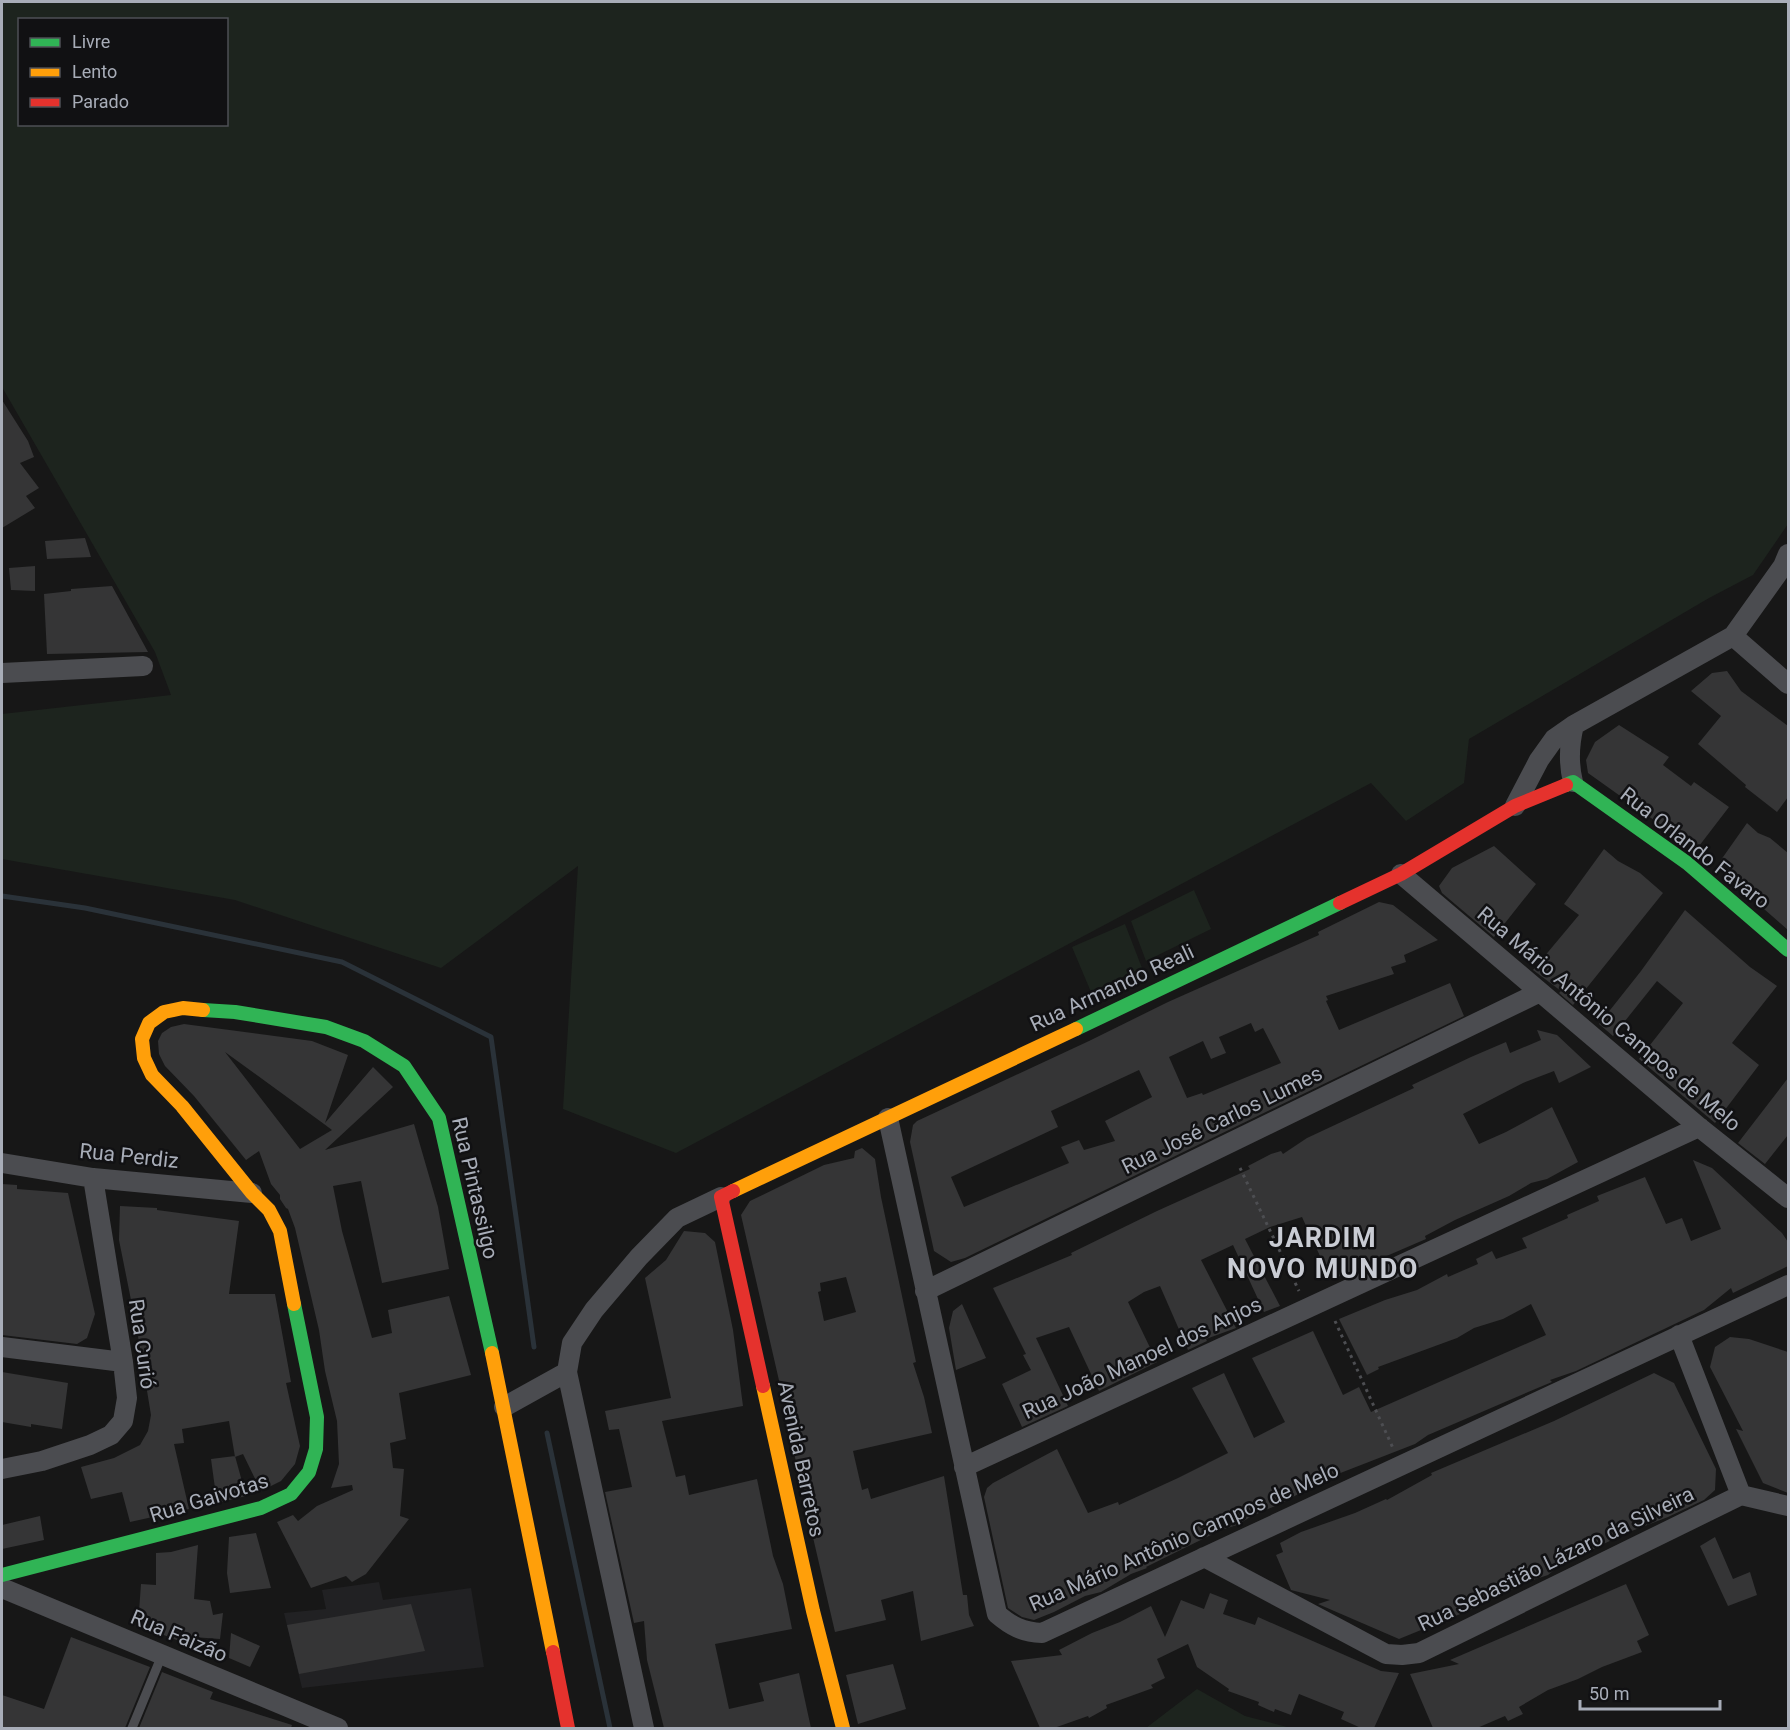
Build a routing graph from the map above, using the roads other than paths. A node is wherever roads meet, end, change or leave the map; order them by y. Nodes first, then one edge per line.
1 (1788, 554) edge
2 (1733, 636) junction
3 (143, 666) dead end
4 (2, 673) edge
5 (1788, 684) edge
6 (1574, 725) junction
7 (1573, 782) junction
8 (1515, 806) junction
9 (1401, 874) junction
10 (1788, 950) edge
11 (1540, 992) junction
12 (888, 1118) junction
13 (1699, 1127) junction
14 (2, 1164) edge
15 (93, 1178) junction
16 (252, 1193) junction
17 (721, 1197) junction
18 (1788, 1198) edge
19 (925, 1291) junction
20 (1785, 1292) edge
21 (1679, 1335) junction
22 (2, 1347) edge
23 (123, 1362) junction
24 (567, 1372) junction
25 (504, 1407) junction
26 (964, 1467) junction
27 (2, 1469) edge
28 (1742, 1495) junction
29 (1788, 1506) edge
30 (1204, 1557) junction
31 (2, 1575) edge
32 (2, 1588) edge
33 (162, 1655) junction
34 (132, 1728) edge
35 (338, 1728) edge
36 (568, 1728) edge
37 (644, 1728) edge
38 (843, 1728) edge

1 - 2 street
2 - 5 street
2 - 6 street
3 - 4 street
6 - 7 street
6 - 8 street
7 - 8 street, Rua Armando Reali
7 - 10 street, Rua Orlando Favaro
8 - 9 street, Rua Armando Reali
9 - 11 street, Rua Mário Antônio Campos de Melo
9 - 12 street, Rua Armando Reali
11 - 13 street, Rua Mário Antônio Campos de Melo
11 - 19 street, Rua José Carlos Lumes
12 - 17 street, Rua Armando Reali
12 - 19 street, Rua Mário Antônio Campos de Melo
13 - 18 street, Rua Mário Antônio Campos de Melo
13 - 26 street, Rua João Manoel dos Anjos
14 - 15 street, Rua Perdiz
15 - 16 street, Rua Perdiz
15 - 23 street, Rua Curió
16 - 25 street, Rua Pintassilgo
16 - 31 street, Rua Gaivotas
17 - 24 street
17 - 38 street, Avenida Barretos
19 - 26 street, Rua Mário Antônio Campos de Melo
20 - 21 street, Rua Mário Antônio Campos de Melo
21 - 28 street
21 - 30 street, Rua Mário Antônio Campos de Melo
22 - 23 street
23 - 27 street, Rua Curió
24 - 25 street
24 - 37 street
25 - 36 street, Rua Pintassilgo
26 - 30 street, Rua Mário Antônio Campos de Melo
28 - 29 street
28 - 30 street, Rua Sebastião Lázaro da Silveira
32 - 33 street, Rua Faizão
33 - 34 lane
33 - 35 street, Rua Faizão

